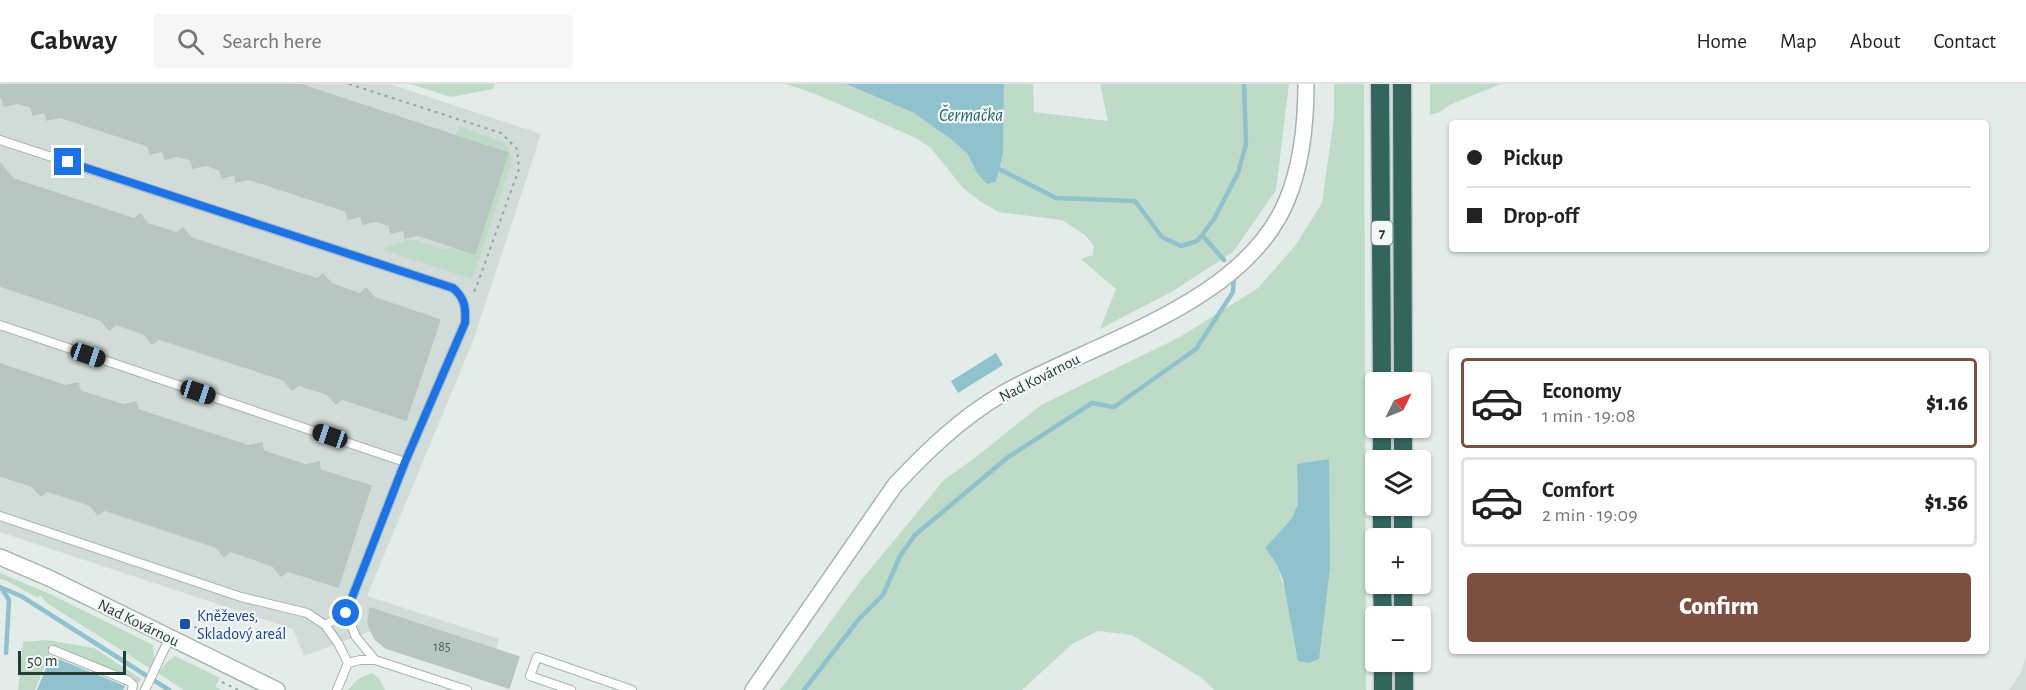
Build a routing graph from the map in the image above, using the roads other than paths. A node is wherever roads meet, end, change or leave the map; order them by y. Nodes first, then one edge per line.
1 (1306, 84) edge
2 (1380, 84) edge
3 (1402, 84) edge
4 (0, 140) edge
5 (0, 325) edge
6 (1382, 372) edge
7 (1403, 372) edge
8 (405, 462) junction
9 (0, 516) edge
10 (0, 557) edge
11 (346, 613) junction
12 (325, 625) junction
13 (170, 637) junction
14 (53, 650) dead end
15 (375, 660) junction
16 (348, 663) junction
17 (1383, 672) edge
18 (1404, 672) edge
19 (132, 688) edge
20 (145, 688) edge
21 (277, 690) edge
22 (337, 690) edge
23 (467, 690) edge
24 (571, 690) edge
25 (632, 690) edge
26 (753, 690) edge
27 (1383, 690) edge
28 (1404, 690) edge

1 - 26 street, Nad Kovárnou
2 - 6 highway, 7
3 - 7 highway, 7
4 - 8 lane
5 - 8 lane
8 - 11 lane
9 - 12 lane
10 - 13 street, Nad Kovárnou
11 - 12 lane
11 - 15 lane
12 - 16 lane
13 - 20 lane
13 - 21 street, Nad Kovárnou
14 - 19 lane
15 - 16 lane
15 - 23 lane
16 - 22 lane
17 - 27 highway
18 - 28 highway
19 - 20 lane
24 - 25 lane

